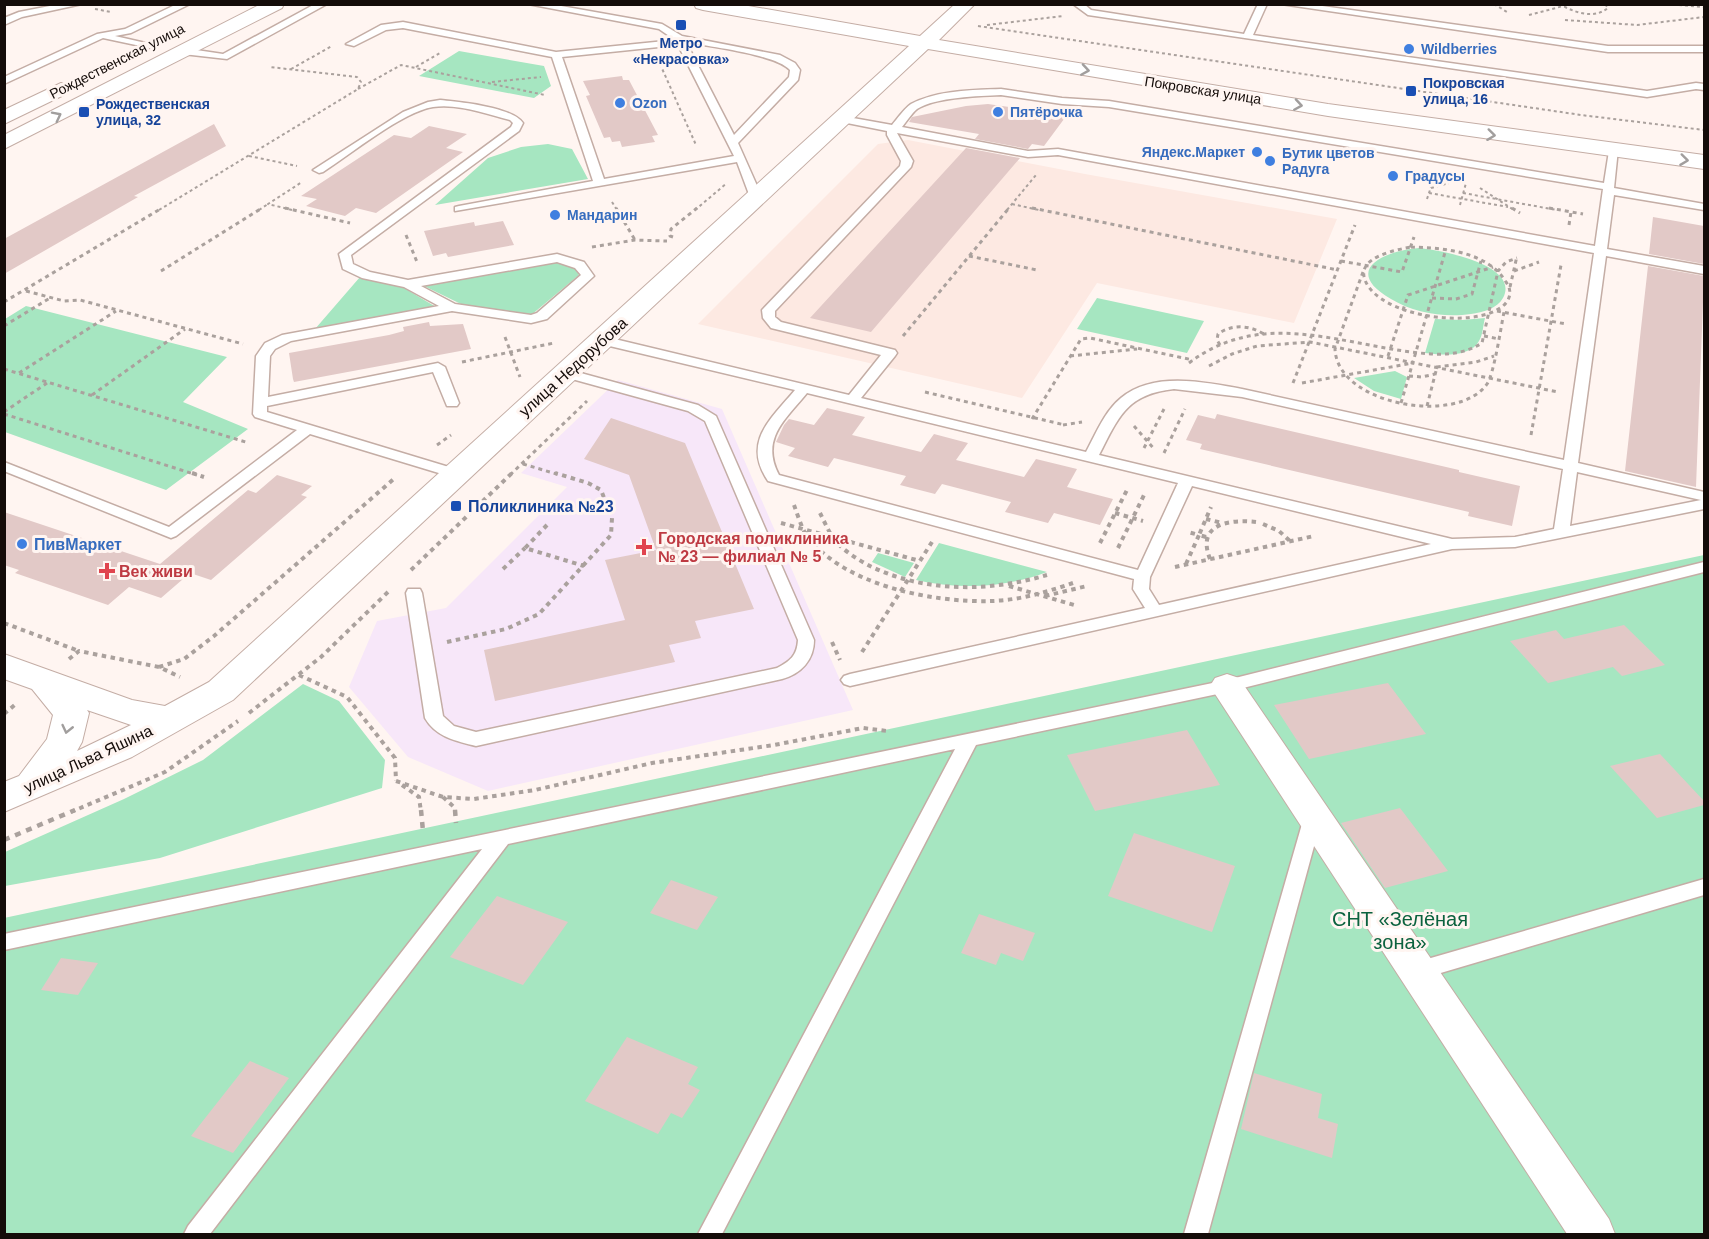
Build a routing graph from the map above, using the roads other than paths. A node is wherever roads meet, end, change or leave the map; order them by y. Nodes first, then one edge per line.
1 (78, 4) edge
2 (186, 4) edge
3 (276, 4) edge
4 (323, 4) edge
5 (532, 4) edge
6 (702, 4) edge
7 (778, 4) edge
8 (966, 4) edge
9 (1077, 4) edge
10 (1263, 4) edge
11 (1285, 4) edge
12 (218, 10) dead end
13 (251, 17) junction
14 (4, 22) edge
15 (100, 36) junction
16 (167, 36) dead end
17 (930, 37) junction
18 (1247, 37) junction
19 (680, 40) junction
20 (351, 44) road end
21 (147, 46) junction
22 (1704, 49) edge
23 (183, 51) junction
24 (556, 55) junction
25 (117, 61) dead end
26 (4, 81) edge
27 (76, 82) dead end
28 (1704, 87) edge
29 (4, 118) edge
30 (842, 119) junction
31 (894, 129) junction
32 (4, 143) edge
33 (732, 143) junction
34 (1704, 143) edge
35 (1614, 151) junction
36 (741, 160) junction
37 (1704, 162) edge
38 (319, 170) road end
39 (600, 184) junction
40 (1609, 189) junction
41 (756, 197) junction
42 (1704, 207) edge
43 (459, 209) dead end
44 (1600, 251) junction
45 (1704, 270) edge
46 (408, 284) junction
47 (452, 308) junction
48 (602, 340) junction
49 (566, 373) junction
50 (804, 388) junction
51 (852, 400) junction
52 (261, 403) junction
53 (452, 403) dead end
54 (309, 428) junction
55 (1091, 457) junction
56 (4, 466) edge
57 (1569, 466) junction
58 (457, 474) junction
59 (1187, 480) junction
60 (1704, 496) edge
61 (1704, 504) edge
62 (1561, 533) junction
63 (1452, 544) junction
64 (1704, 567) edge
65 (1143, 575) junction
66 (414, 593) dead end
67 (1155, 611) junction
68 (4, 666) edge
69 (849, 680) dead end
70 (44, 681) junction
71 (1227, 686) junction
72 (172, 720) junction
73 (970, 739) junction
74 (18, 792) edge
75 (1313, 815) junction
76 (502, 838) junction
77 (1704, 887) edge
78 (4, 942) edge
79 (1417, 971) junction
80 (196, 1234) edge
81 (710, 1234) edge
82 (1196, 1234) edge
83 (1593, 1234) edge

1 - 14 lane
2 - 15 lane
3 - 13 street
4 - 23 lane
5 - 19 lane
6 - 17 main road, Покровская улица
7 - 17 main road, Покровская улица
8 - 17 main road, улица Недорубова
9 - 18 lane
10 - 18 lane
11 - 22 lane
12 - 13 street
13 - 23 street
15 - 21 lane
15 - 26 lane
16 - 21 street, Рождественская улица
17 - 30 main road, улица Недорубова
17 - 34 main road, Покровская улица
17 -> 35 main road, Покровская улица
18 - 28 lane
19 - 24 lane
19 - 33 lane
19 - 33 lane
20 - 24 lane
21 - 25 street, Рождественская улица
32 -> 23 street
24 - 39 lane
27 - 29 street, Рождественская улица
30 - 31 lane
30 - 41 main road, улица Недорубова
31 - 40 lane
31 - 44 lane
31 - 51 lane
33 - 36 lane
35 -> 37 main road, Покровская улица
35 - 40 lane
36 - 39 lane
36 - 41 lane
38 - 46 lane
39 - 43 lane
40 - 42 lane
40 - 44 lane
41 - 48 main road, улица Недорубова
44 - 45 lane
44 - 57 lane
46 - 47 lane
46 - 47 lane
47 - 52 lane
48 - 49 main road, улица Недорубова
48 - 50 lane
49 - 58 main road, улица Недорубова
49 - 66 lane
50 - 51 lane
50 - 65 lane
51 - 55 lane
52 - 53 lane
52 - 54 lane
54 - 56 lane
54 - 58 lane
55 - 57 lane
55 - 59 lane
57 - 60 lane
57 - 62 lane
58 - 72 main road, улица Недорубова
59 - 63 lane
59 - 65 lane
61 - 62 lane
62 - 63 lane
63 - 67 lane
64 - 71 lane
65 - 67 lane
67 - 69 lane
68 - 70 main road
70 - 72 main road
70 -> 74 main road
71 - 73 lane
71 - 75 street
72 - 74 main road, улица Льва Яшина
73 - 76 lane
73 - 81 lane
75 - 79 street
75 - 82 lane
76 - 78 lane
76 - 80 lane
77 - 79 lane
79 - 83 street

